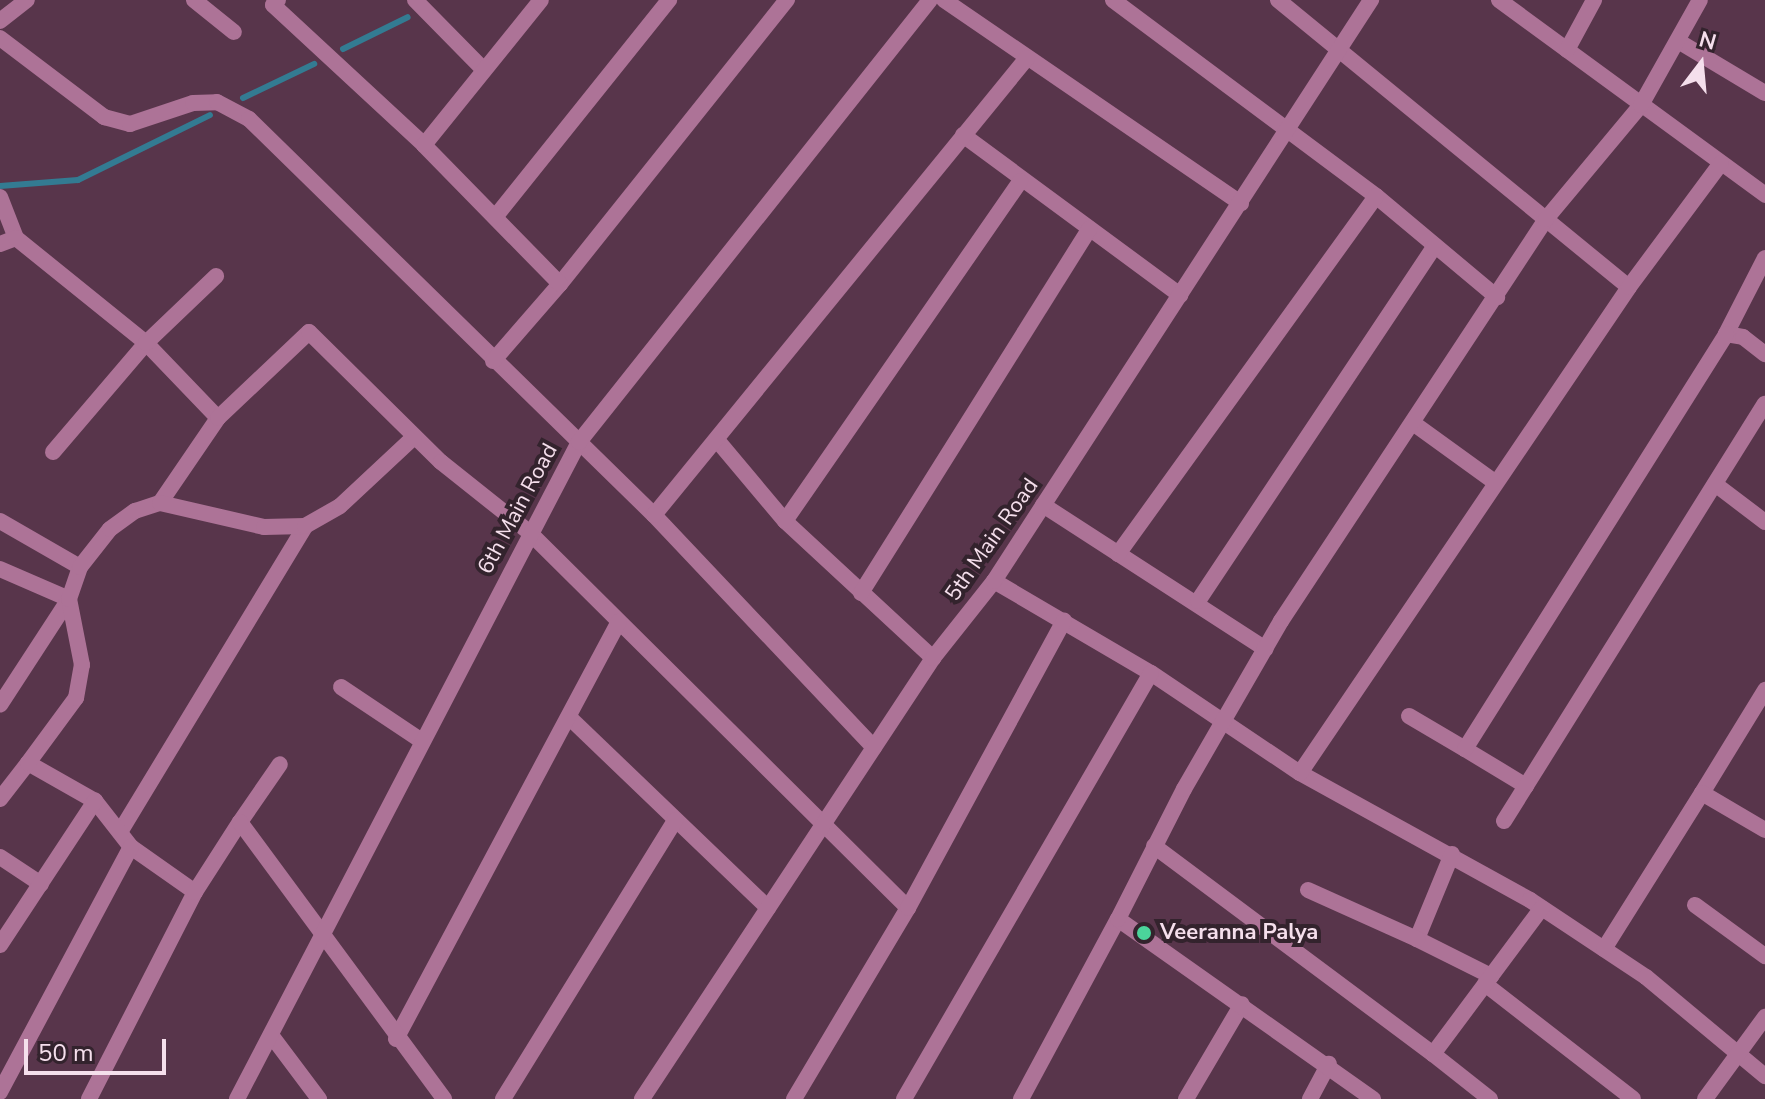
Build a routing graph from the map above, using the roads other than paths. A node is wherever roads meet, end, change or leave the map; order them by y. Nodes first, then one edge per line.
1 (27, 0) edge
2 (194, 0) edge
3 (278, 0) edge
4 (415, 0) edge
5 (541, 0) edge
6 (669, 0) edge
7 (787, 0) edge
8 (930, 0) edge
9 (944, 0) edge
10 (1113, 0) edge
11 (1278, 0) edge
12 (1371, 0) edge
13 (1499, 0) edge
14 (1594, 0) edge
15 (1700, 0) edge
16 (0, 21) edge
17 (234, 32) dead end
18 (0, 38) edge
19 (1678, 41) junction
20 (1567, 50) junction
21 (1340, 51) junction
22 (1027, 58) junction
23 (484, 70) junction
24 (1764, 89) edge
25 (1641, 105) junction
26 (1287, 132) junction
27 (963, 135) junction
28 (424, 145) junction
29 (1721, 163) junction
30 (1020, 181) junction
31 (1765, 195) edge
32 (1376, 196) junction
33 (0, 197) edge
34 (1241, 203) junction
35 (496, 216) junction
36 (1546, 219) junction
37 (1089, 229) junction
38 (8, 241) edge
39 (1435, 246) junction
40 (1765, 258) edge
41 (216, 276) dead end
42 (560, 284) junction
43 (1629, 287) junction
44 (1180, 295) junction
45 (1497, 297) junction
46 (1726, 334) junction
47 (146, 343) junction
48 (1765, 354) edge
49 (493, 361) junction
50 (1765, 404) edge
51 (218, 418) junction
52 (1413, 423) junction
53 (414, 437) junction
54 (717, 440) junction
55 (579, 442) junction
56 (53, 452) dead end
57 (1496, 483) junction
58 (1715, 484) junction
59 (160, 503) junction
60 (1043, 505) junction
61 (654, 515) junction
62 (0, 521) edge
63 (785, 521) junction
64 (1765, 522) edge
65 (305, 526) junction
66 (529, 532) junction
67 (1118, 554) junction
68 (80, 567) junction
69 (0, 569) edge
70 (994, 581) junction
71 (861, 593) junction
72 (69, 599) junction
73 (1198, 601) junction
74 (1064, 621) junction
75 (619, 622) junction
76 (1266, 649) junction
77 (933, 658) junction
78 (1151, 673) junction
79 (341, 687) dead end
80 (1765, 690) edge
81 (0, 705) edge
82 (1409, 716) dead end
83 (571, 719) junction
84 (1221, 722) junction
85 (422, 741) junction
86 (874, 748) junction
87 (1465, 749) junction
88 (28, 763) junction
89 (280, 764) dead end
90 (1300, 773) junction
91 (1526, 786) junction
92 (1702, 793) junction
93 (0, 799) edge
94 (95, 801) junction
95 (675, 820) junction
96 (1504, 821) dead end
97 (240, 822) junction
98 (823, 829) junction
99 (1765, 830) edge
100 (120, 832) junction
101 (1154, 846) junction
102 (131, 847) junction
103 (1452, 854) junction
104 (0, 857) edge
105 (41, 884) junction
106 (1308, 890) dead end
107 (195, 892) junction
108 (1695, 905) dead end
109 (768, 908) junction
110 (908, 908) junction
111 (1542, 908) junction
112 (1118, 919) junction
113 (324, 935) junction
114 (1417, 939) junction
115 (0, 945) edge
116 (1604, 949) junction
117 (1765, 956) edge
118 (1488, 980) junction
119 (1242, 1004) junction
120 (1765, 1017) edge
121 (271, 1035) junction
122 (396, 1039) junction
123 (1433, 1054) junction
124 (1741, 1055) junction
125 (1329, 1064) junction
126 (1765, 1076) edge
127 (0, 1092) edge
128 (89, 1099) edge
129 (237, 1099) edge
130 (319, 1099) edge
131 (444, 1099) edge
132 (503, 1099) edge
133 (642, 1099) edge
134 (794, 1099) edge
135 (904, 1099) edge
136 (1021, 1099) edge
137 (1186, 1099) edge
138 (1310, 1099) edge
139 (1373, 1099) edge
140 (1490, 1099) edge
141 (1633, 1099) edge
142 (1705, 1099) edge

1 - 16 street
2 - 17 street
3 - 28 street
4 - 23 street
5 - 23 street
6 - 35 street
7 - 42 street
8 - 55 street, 6th Main Road
9 - 22 street
10 - 26 street
11 - 21 street
12 - 21 street, 5th Main Road
13 - 20 street
14 - 20 street
15 - 19 street
18 - 49 street
19 - 24 street
19 - 25 street
20 - 25 street
21 - 26 street, 5th Main Road
21 - 36 street
22 - 27 street
22 - 34 street
23 - 28 street
25 - 29 street
25 - 36 street
26 - 32 street
26 - 34 street, 5th Main Road
27 - 30 street
27 - 54 street
28 - 35 street
29 - 31 street
29 - 43 street
30 - 37 street
30 - 63 street
32 - 39 street
32 - 67 street
33 - 38 street
34 - 44 street, 5th Main Road
35 - 42 street
36 - 43 street
36 - 45 street
37 - 44 street
37 - 71 street
38 - 47 street
39 - 45 street
39 - 73 street
40 - 46 street
41 - 47 street
42 - 49 street
43 - 57 street
44 - 60 street, 5th Main Road
45 - 52 street
46 - 48 street
46 - 87 street
47 - 51 street
47 - 56 street
49 - 55 street
50 - 58 street
51 - 53 street
51 - 59 street
52 - 57 street
52 - 76 street
53 - 65 street
53 - 66 street
54 - 61 street
54 - 63 street
55 - 61 street
55 - 66 street, 6th Main Road
57 - 90 street
58 - 64 street
58 - 91 street
59 - 65 street
59 - 68 street
60 - 67 street
60 - 70 street, 5th Main Road
61 - 86 street
62 - 68 street
63 - 71 street
65 - 100 street
66 - 75 street
66 - 85 street, 6th Main Road
67 - 73 street
68 - 72 street
69 - 72 street
70 - 74 street
70 - 77 street, 5th Main Road
71 - 77 street
72 - 81 street
72 - 88 street
73 - 76 street
74 - 78 street
74 - 110 street
75 - 83 street
75 - 98 street
76 - 84 street
77 - 86 street, 5th Main Road
78 - 84 street
78 - 135 street
79 - 85 street
80 - 92 street
82 - 87 street
83 - 95 street
83 - 122 street
84 - 90 street
84 - 101 street
85 - 113 street, 6th Main Road
86 - 98 street, 5th Main Road
87 - 91 street
88 - 93 street
88 - 94 street
89 - 97 street
90 - 103 street
91 - 96 street
92 - 99 street
92 - 116 street
94 - 100 street
94 - 105 street
95 - 109 street
95 - 132 street
97 - 107 street
97 - 113 street
98 - 109 street, 5th Main Road
98 - 110 street
100 - 102 street
101 - 112 street
101 - 123 street
102 - 107 street
102 - 127 street
103 - 111 street
103 - 114 street
104 - 105 street
105 - 115 street
106 - 114 street
107 - 128 street
108 - 117 street
109 - 133 street, 5th Main Road
110 - 134 street
111 - 116 street
111 - 118 street
112 - 119 street
112 - 136 street
113 - 121 street, 6th Main Road
113 - 122 street
114 - 118 street
116 - 124 street
118 - 123 street
118 - 141 street
119 - 125 street
119 - 137 street
120 - 124 street
121 - 129 street, 6th Main Road
121 - 130 street
122 - 131 street
123 - 140 street
124 - 126 street
124 - 142 street
125 - 138 street
125 - 139 street

